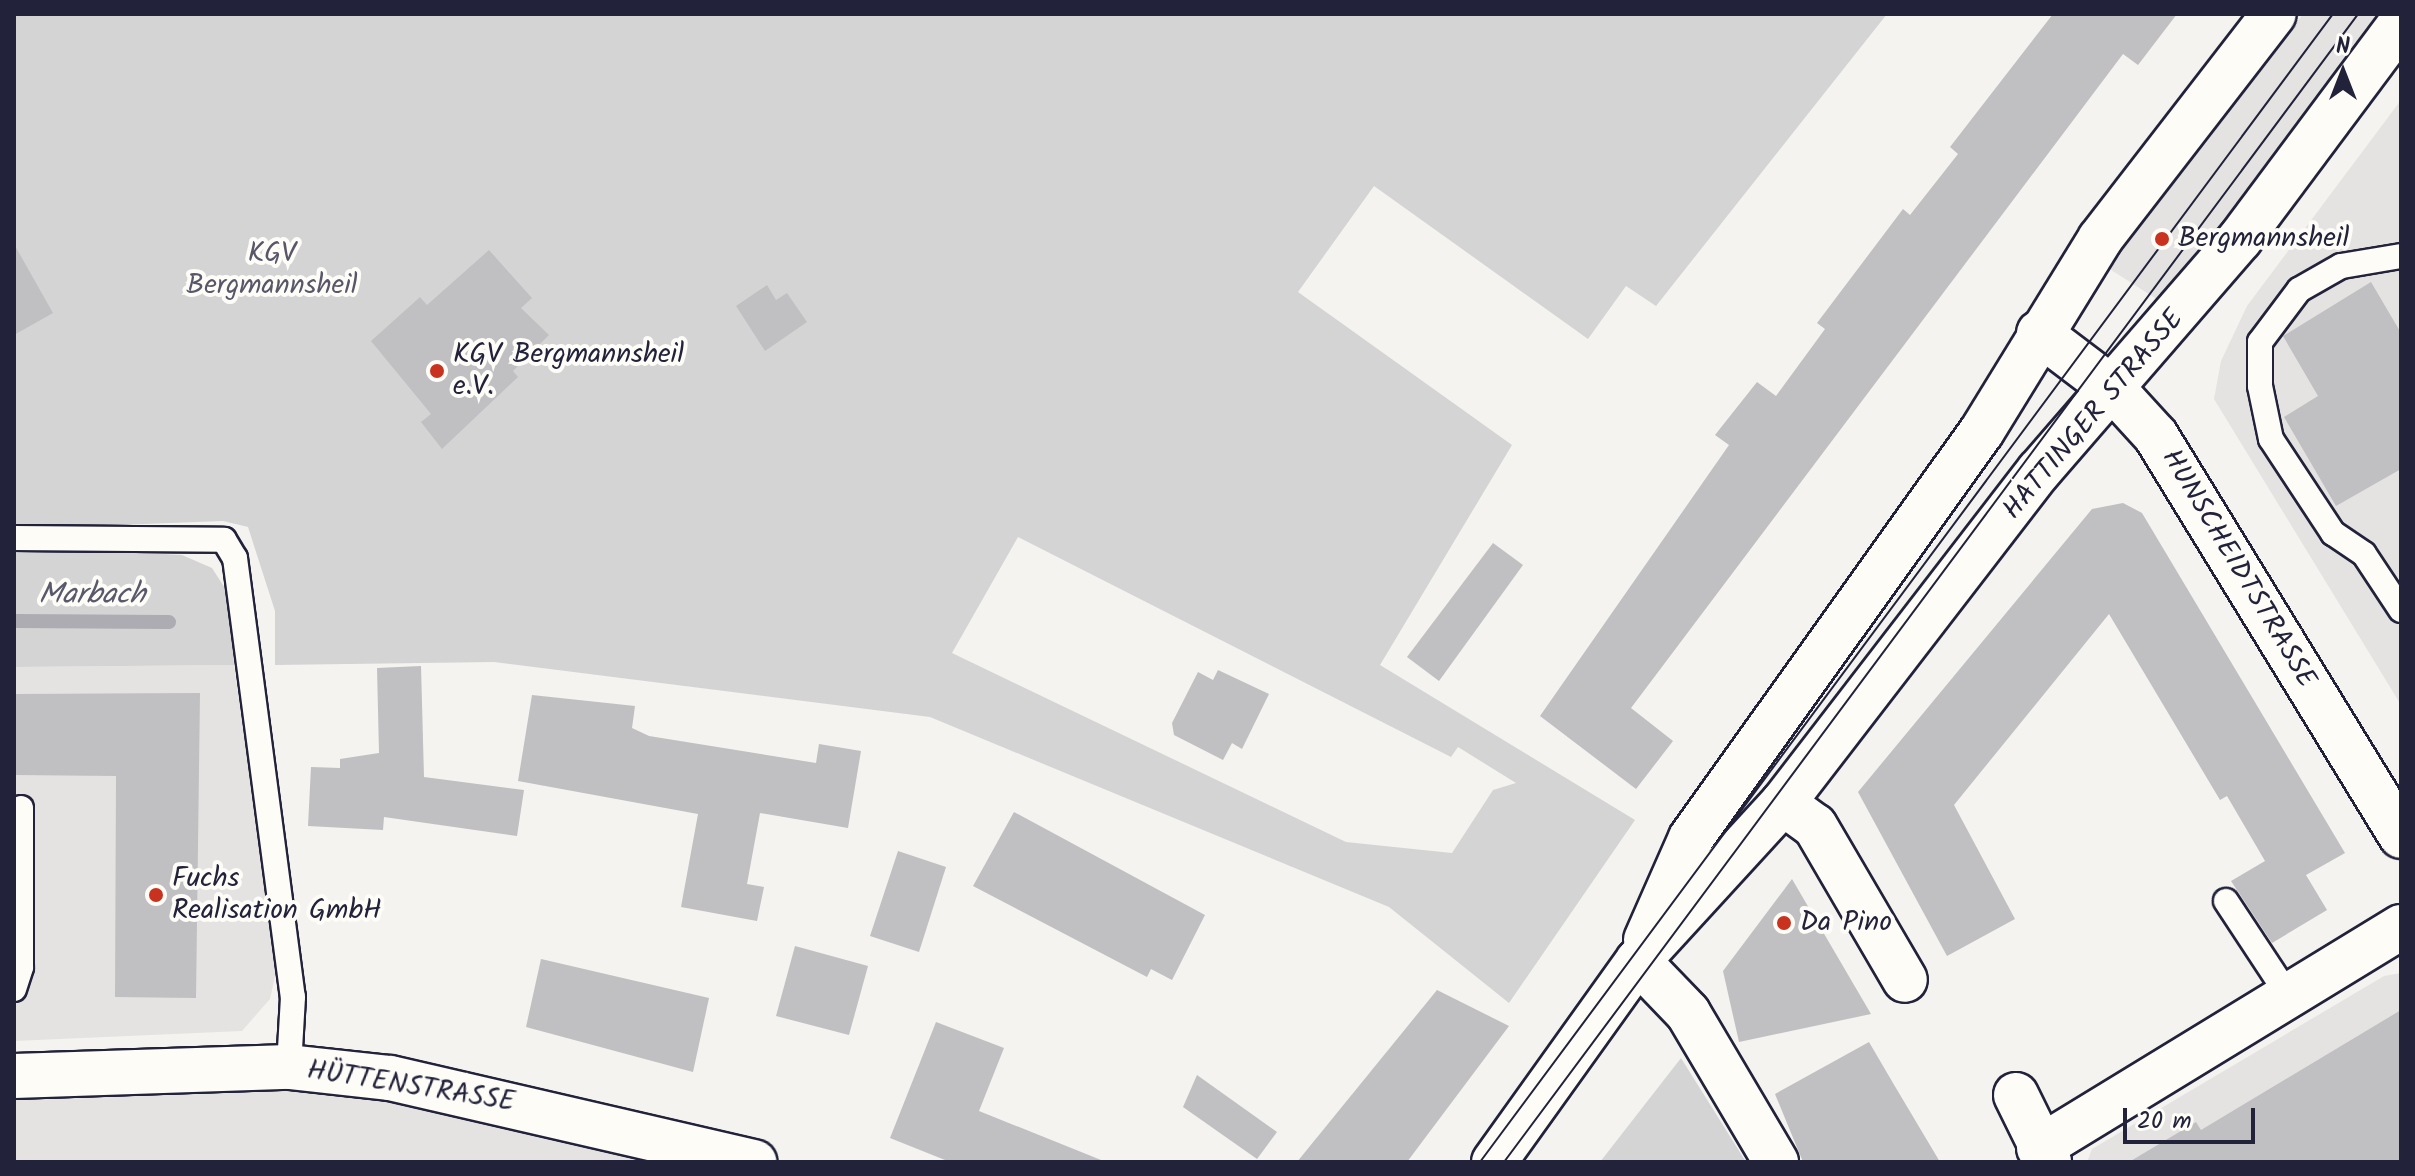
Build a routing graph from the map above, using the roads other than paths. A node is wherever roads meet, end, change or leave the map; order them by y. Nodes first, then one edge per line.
1 (2274, 14) edge
2 (2401, 23) edge
3 (2401, 256) edge
4 (2039, 333) junction
5 (2114, 390) junction
6 (14, 538) edge
7 (2401, 610) edge
8 (1737, 771) junction
9 (1783, 803) junction
10 (21, 808) dead end
11 (2401, 836) edge
12 (2226, 901) dead end
13 (2401, 927) edge
14 (1638, 961) junction
15 (1905, 980) dead end
16 (14, 989) edge
17 (2288, 995) junction
18 (289, 1067) junction
19 (14, 1076) edge
20 (2016, 1095) dead end
21 (2044, 1155) edge
22 (754, 1162) edge
23 (1494, 1162) edge
24 (1776, 1162) edge

1 - 4 main road, HATTINGER STRASSE
2 - 5 main road, HATTINGER STRASSE
3 - 7 lane
4 - 5 main road, HUNSCHEIDTSTRASSE
4 - 8 main road, HATTINGER STRASSE
5 - 9 main road, HATTINGER STRASSE
5 - 11 main road, HUNSCHEIDTSTRASSE
6 - 18 lane
8 - 9 main road
8 - 14 main road, HATTINGER STRASSE
9 - 14 main road, HATTINGER STRASSE
9 - 15 main road
10 - 16 lane
12 - 17 lane
13 - 17 main road
14 - 23 main road, HATTINGER STRASSE
14 - 24 main road
17 - 21 main road
18 - 19 main road, HÜTTENSTRASSE
18 - 22 main road, HÜTTENSTRASSE
20 - 21 main road

